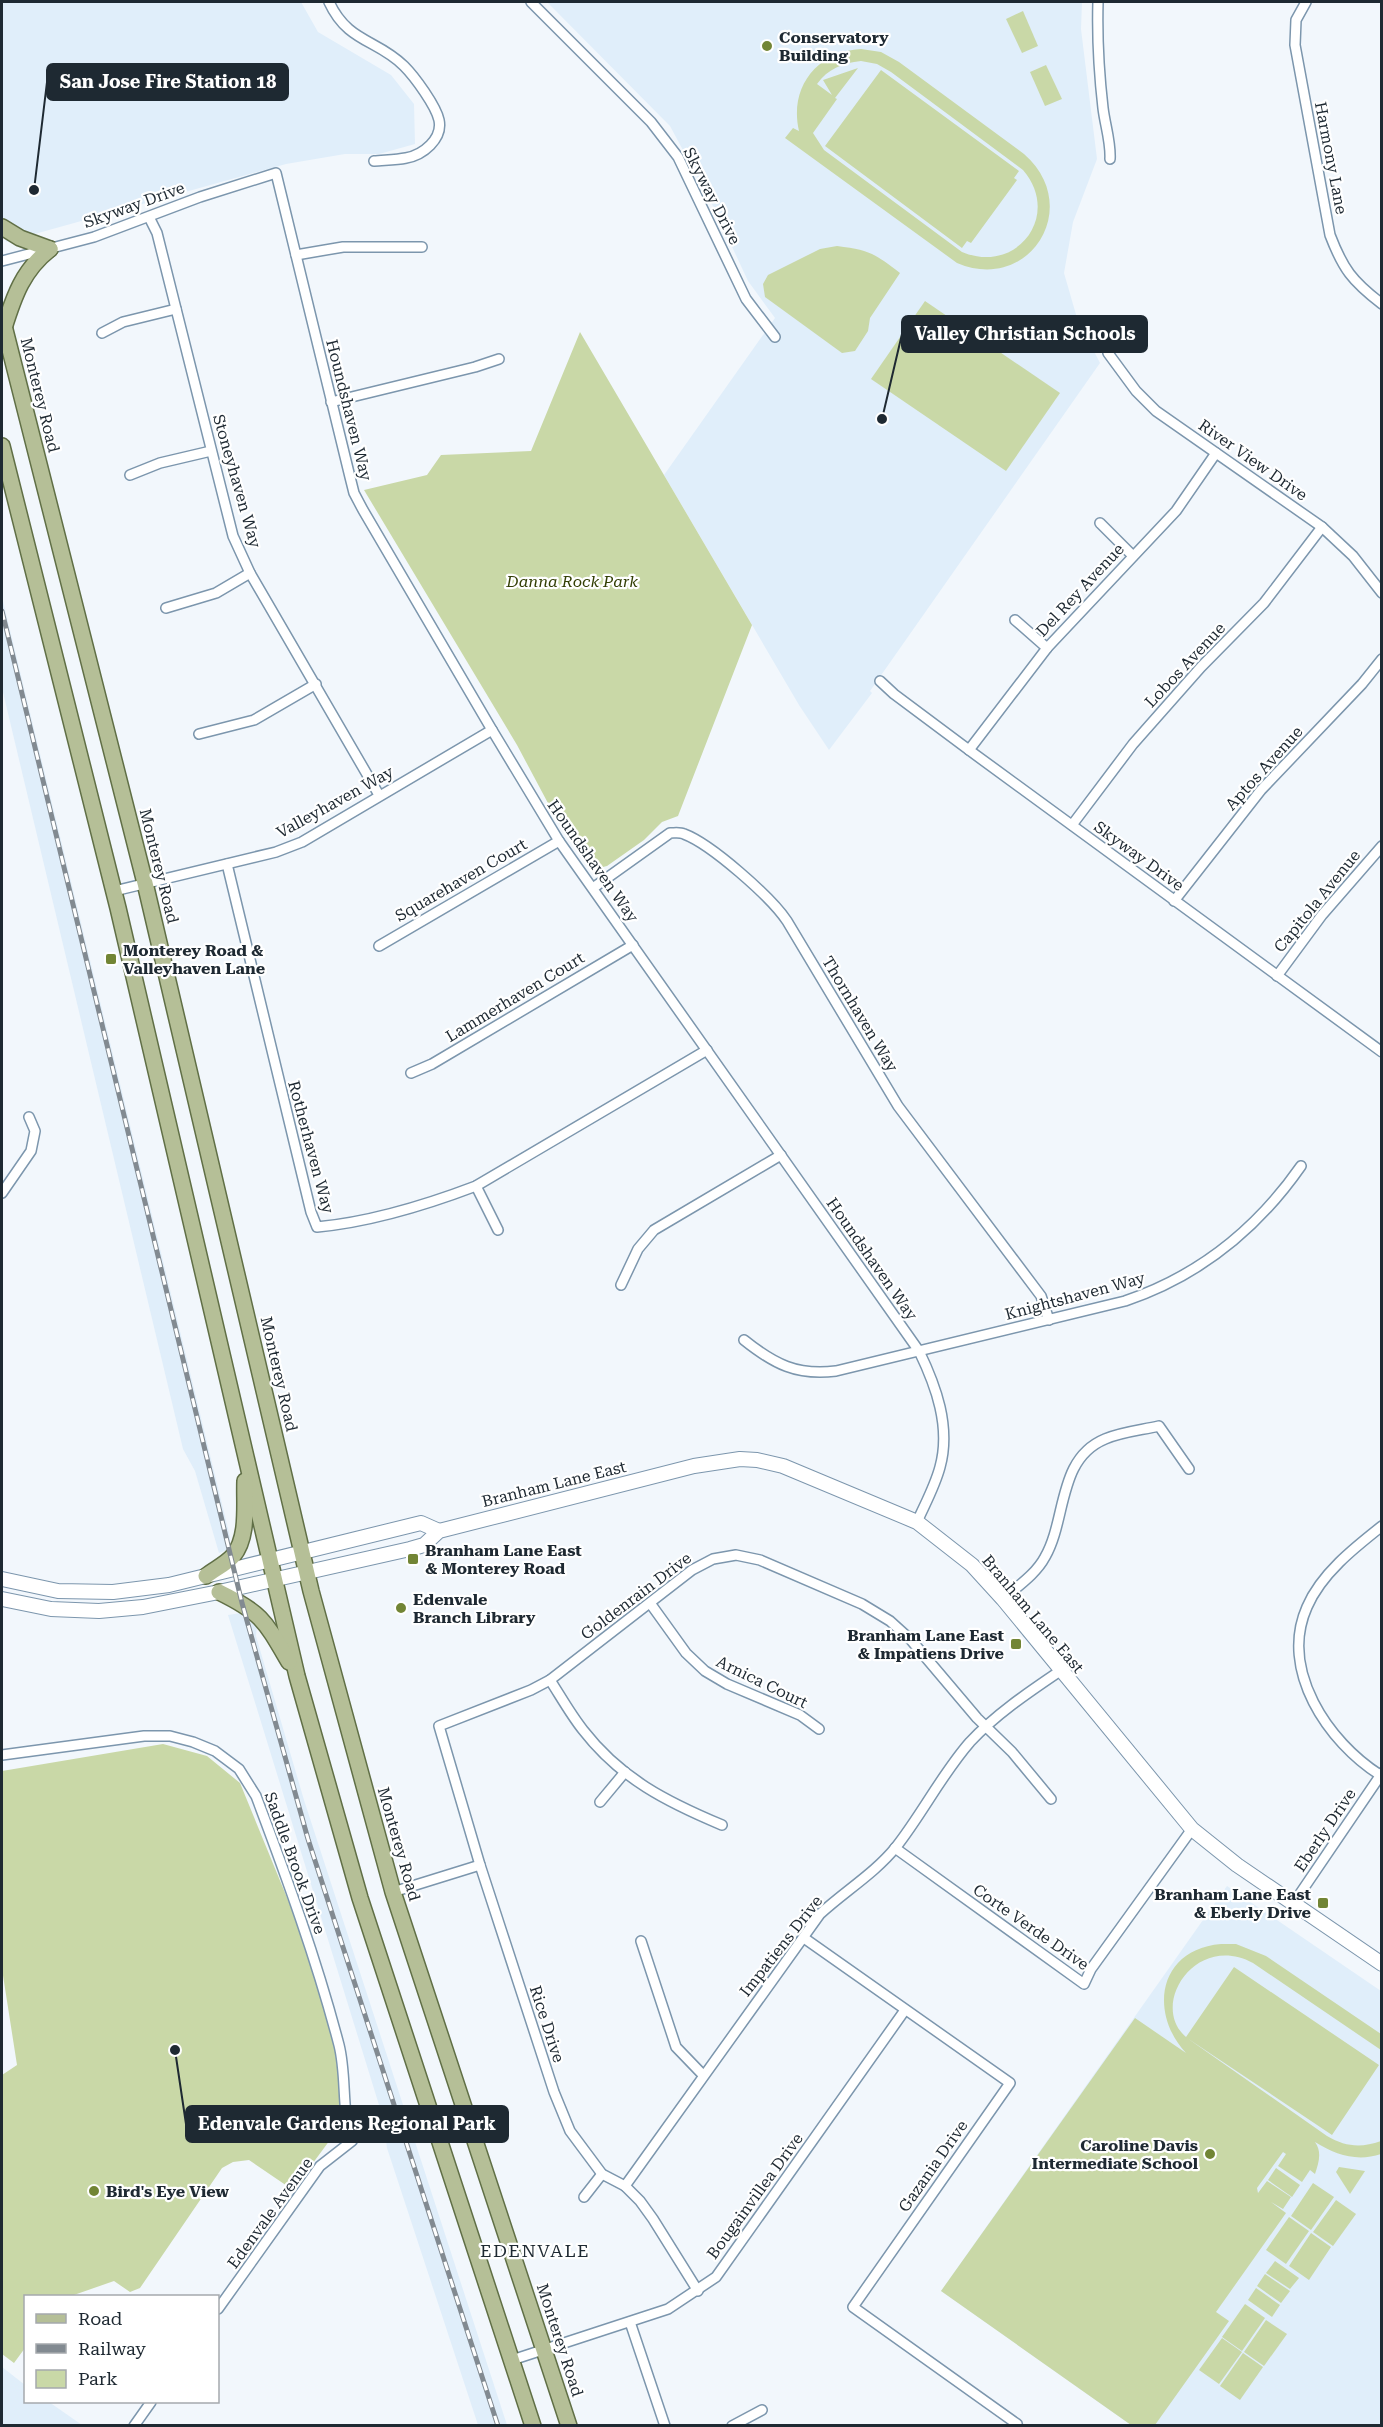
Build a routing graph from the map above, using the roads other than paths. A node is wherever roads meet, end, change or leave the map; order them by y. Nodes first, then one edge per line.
1 (329, 2) edge
2 (531, 2) edge
3 (1098, 2) edge
4 (1306, 2) edge
5 (1110, 159) dead end
6 (374, 161) dead end
7 (276, 173) joint
8 (149, 217) junction
9 (2, 227) edge
10 (422, 247) dead end
11 (50, 249) junction
12 (296, 255) junction
13 (2, 261) edge
14 (1382, 304) edge
15 (176, 309) junction
16 (3, 323) edge
17 (102, 333) dead end
18 (775, 337) dead end
19 (1108, 353) dead end
20 (499, 359) dead end
21 (331, 402) junction
22 (2, 446) edge
23 (211, 451) junction
24 (1216, 453) junction
25 (130, 475) dead end
26 (1100, 523) dead end
27 (1323, 526) junction
28 (1133, 556) junction
29 (250, 573) junction
30 (1382, 593) edge
31 (166, 608) dead end
32 (1015, 620) dead end
33 (1047, 648) junction
34 (1382, 659) edge
35 (880, 681) dead end
36 (316, 684) junction
37 (492, 730) junction
38 (199, 735) dead end
39 (969, 750) junction
40 (379, 795) junction
41 (1072, 825) junction
42 (559, 841) junction
43 (1382, 846) edge
44 (227, 864) junction
45 (145, 883) junction
46 (593, 888) junction
47 (114, 891) junction
48 (1174, 901) junction
49 (633, 945) junction
50 (379, 946) dead end
51 (1277, 976) junction
52 (707, 1050) junction
53 (1381, 1051) edge
54 (411, 1073) dead end
55 (29, 1117) dead end
56 (781, 1155) junction
57 (1302, 1166) dead end
58 (476, 1186) junction
59 (2, 1193) edge
60 (498, 1230) dead end
61 (621, 1285) dead end
62 (1049, 1320) junction
63 (744, 1340) dead end
64 (919, 1351) junction
65 (247, 1463) junction
66 (1189, 1469) dead end
67 (917, 1522) junction
68 (1382, 1526) edge
69 (440, 1531) junction
70 (301, 1552) junction
71 (270, 1561) junction
72 (306, 1572) junction
73 (206, 1576) junction
74 (2, 1579) edge
75 (274, 1579) junction
76 (219, 1592) junction
77 (2, 1599) edge
78 (1003, 1599) junction
79 (650, 1603) junction
80 (1060, 1671) junction
81 (297, 1676) junction
82 (550, 1680) junction
83 (439, 1725) joint
84 (986, 1727) junction
85 (819, 1729) dead end
86 (2, 1755) edge
87 (625, 1772) junction
88 (1381, 1774) edge
89 (1051, 1799) dead end
90 (600, 1802) dead end
91 (722, 1825) dead end
92 (1192, 1829) junction
93 (895, 1848) junction
94 (480, 1865) junction
95 (393, 1892) junction
96 (1293, 1904) junction
97 (804, 1938) junction
98 (641, 1941) dead end
99 (1382, 1964) edge
100 (905, 2010) junction
101 (703, 2075) junction
102 (352, 2141) joint
103 (602, 2174) junction
104 (625, 2186) junction
105 (584, 2196) dead end
106 (698, 2291) junction
107 (219, 2308) edge
108 (630, 2322) junction
109 (544, 2349) junction
110 (512, 2360) junction
111 (150, 2403) edge
112 (762, 2410) dead end
113 (134, 2426) edge
114 (533, 2426) edge
115 (569, 2426) edge
116 (665, 2426) edge
117 (732, 2426) edge
118 (1016, 2426) edge

1 - 6 street
2 - 18 street, Skyway Drive
3 - 5 street
4 - 14 street, Harmony Lane
7 - 8 street, Skyway Drive
7 - 12 street, Houndshaven Way
8 - 11 street, Skyway Drive
8 - 15 street, Stoneyhaven Way
9 - 11 main road
10 - 12 street
11 - 13 street, Skyway Drive
11 - 16 main road
12 - 21 street, Houndshaven Way
15 - 17 street
15 - 23 street, Stoneyhaven Way
16 - 45 main road, Monterey Road
19 - 24 street, River View Drive
20 - 21 street
21 - 37 street, Houndshaven Way
22 - 47 main road
23 - 25 street
23 - 29 street, Stoneyhaven Way
24 - 27 street, River View Drive
24 - 28 street, Del Rey Avenue
26 - 28 street
27 - 30 street, River View Drive
27 - 41 street, Lobos Avenue
28 - 33 street, Del Rey Avenue
29 - 31 street
29 - 36 street, Stoneyhaven Way
32 - 33 street
33 - 39 street, Del Rey Avenue
34 - 48 street, Aptos Avenue
35 - 39 street, Skyway Drive
36 - 38 street
36 - 40 street, Stoneyhaven Way
37 - 40 street, Valleyhaven Way
37 - 42 street, Houndshaven Way
39 - 41 street, Skyway Drive
40 - 44 street, Valleyhaven Way
41 - 48 street, Skyway Drive
42 - 46 street, Houndshaven Way
42 - 50 street, Squarehaven Court
43 - 51 street, Capitola Avenue
44 - 45 street, Valleyhaven Way
44 - 58 street, Rotherhaven Way
45 - 47 street, Valleyhaven Way
45 - 70 main road, Monterey Road
46 - 49 street, Houndshaven Way
46 - 62 street, Thornhaven Way
47 - 65 main road
48 - 51 street, Skyway Drive
49 - 52 street, Houndshaven Way
49 - 54 street, Lammerhaven Court
51 - 53 street, Skyway Drive
52 - 56 street, Houndshaven Way
52 - 58 street, Rotherhaven Way
55 - 59 street
56 - 61 street
56 - 64 street, Houndshaven Way
57 - 62 street, Knightshaven Way
58 - 60 street
62 - 64 street, Knightshaven Way
63 - 64 street, Knightshaven Way
64 - 67 street, Houndshaven Way
65 - 71 main road
65 - 73 main road
66 - 78 street
67 - 69 street, Branham Lane East
67 - 78 street, Branham Lane East
68 - 88 street
69 - 70 street, Branham Lane East
69 - 72 street, Branham Lane East
70 - 71 street, Branham Lane East
70 - 72 main road, Monterey Road
71 - 73 street, Branham Lane East
71 - 75 main road
72 - 75 street, Branham Lane East
72 - 95 main road, Monterey Road
73 - 74 street, Branham Lane East
75 - 76 street, Branham Lane East
75 - 81 main road
76 - 77 street, Branham Lane East
76 - 81 main road
78 - 80 street, Branham Lane East
79 - 82 street, Goldenrain Drive
79 - 84 street, Goldenrain Drive
79 - 85 street, Arnica Court
80 - 84 street, Impatiens Drive
80 - 92 street, Branham Lane East
81 - 110 main road
82 - 83 street, Goldenrain Drive
82 - 87 street
83 - 94 street, Rice Drive
84 - 89 street, Goldenrain Drive
84 - 93 street, Impatiens Drive
86 - 102 street, Saddle Brook Drive
87 - 90 street
87 - 91 street
88 - 96 street, Eberly Drive
92 - 93 street, Corte Verde Drive
92 - 96 street, Branham Lane East
93 - 97 street, Impatiens Drive
94 - 95 street
94 - 103 street, Rice Drive
95 - 109 main road, Monterey Road
96 - 99 street, Branham Lane East
97 - 100 street, Gazania Drive
97 - 101 street, Impatiens Drive
98 - 101 street
100 - 106 street, Bougainvillea Drive
100 - 118 street, Gazania Drive
101 - 104 street, Impatiens Drive
102 - 107 street, Edenvale Avenue
103 - 104 street, Rice Drive
103 - 105 street
104 - 106 street, Rice Drive
106 - 108 street, Bougainvillea Drive
108 - 109 street, Bougainvillea Drive
108 - 116 street
109 - 110 street, Bougainvillea Drive
109 - 115 main road, Monterey Road
110 - 114 main road
111 - 113 street
112 - 117 street

